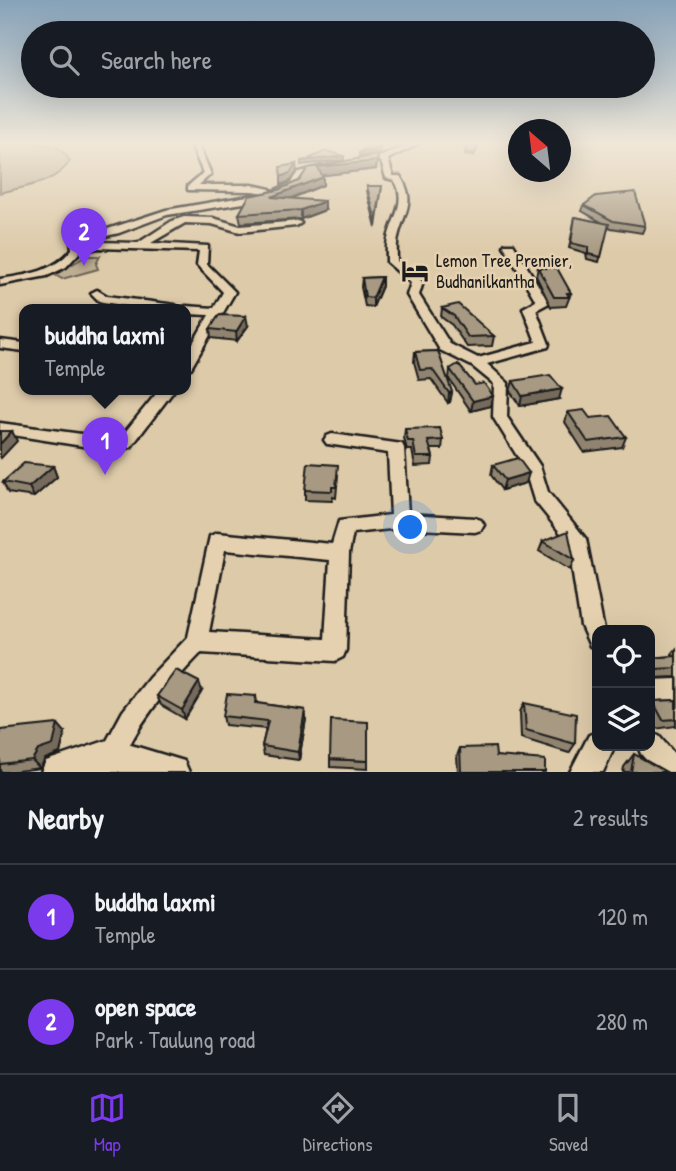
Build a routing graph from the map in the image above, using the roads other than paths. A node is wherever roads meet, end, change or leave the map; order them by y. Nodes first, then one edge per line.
1 (200, 180) edge
2 (298, 180) edge
3 (395, 180) edge
4 (275, 194) junction
5 (296, 223) dead end
6 (142, 246) junction
7 (509, 246) dead end
8 (77, 249) junction
9 (0, 282) edge
10 (97, 293) dead end
11 (137, 303) edge
12 (191, 310) edge
13 (218, 312) junction
14 (0, 344) edge
15 (19, 346) edge
16 (191, 357) edge
17 (477, 363) junction
18 (163, 395) edge
19 (0, 428) edge
20 (332, 440) dead end
21 (400, 521) junction
22 (475, 525) dead end
23 (340, 553) junction
24 (592, 628) edge
25 (197, 642) junction
26 (676, 693) edge
27 (655, 694) edge
28 (597, 751) edge
29 (655, 751) edge
30 (108, 763) edge
31 (57, 772) edge
32 (173, 772) edge
33 (586, 772) edge
34 (673, 772) edge

1 - 4 street
2 - 4 street
3 - 17 street
4 - 8 street
5 - 6 street
6 - 8 street
6 - 13 street
7 - 17 street
8 - 9 street
10 - 11 street
12 - 13 street
13 - 16 street
14 - 15 street
17 - 24 street
18 - 19 street
20 - 21 street
21 - 22 street
21 - 23 street
23 - 25 street
23 - 25 street
25 - 30 street
26 - 27 street
28 - 33 street
29 - 34 street
30 - 31 street
30 - 32 street

